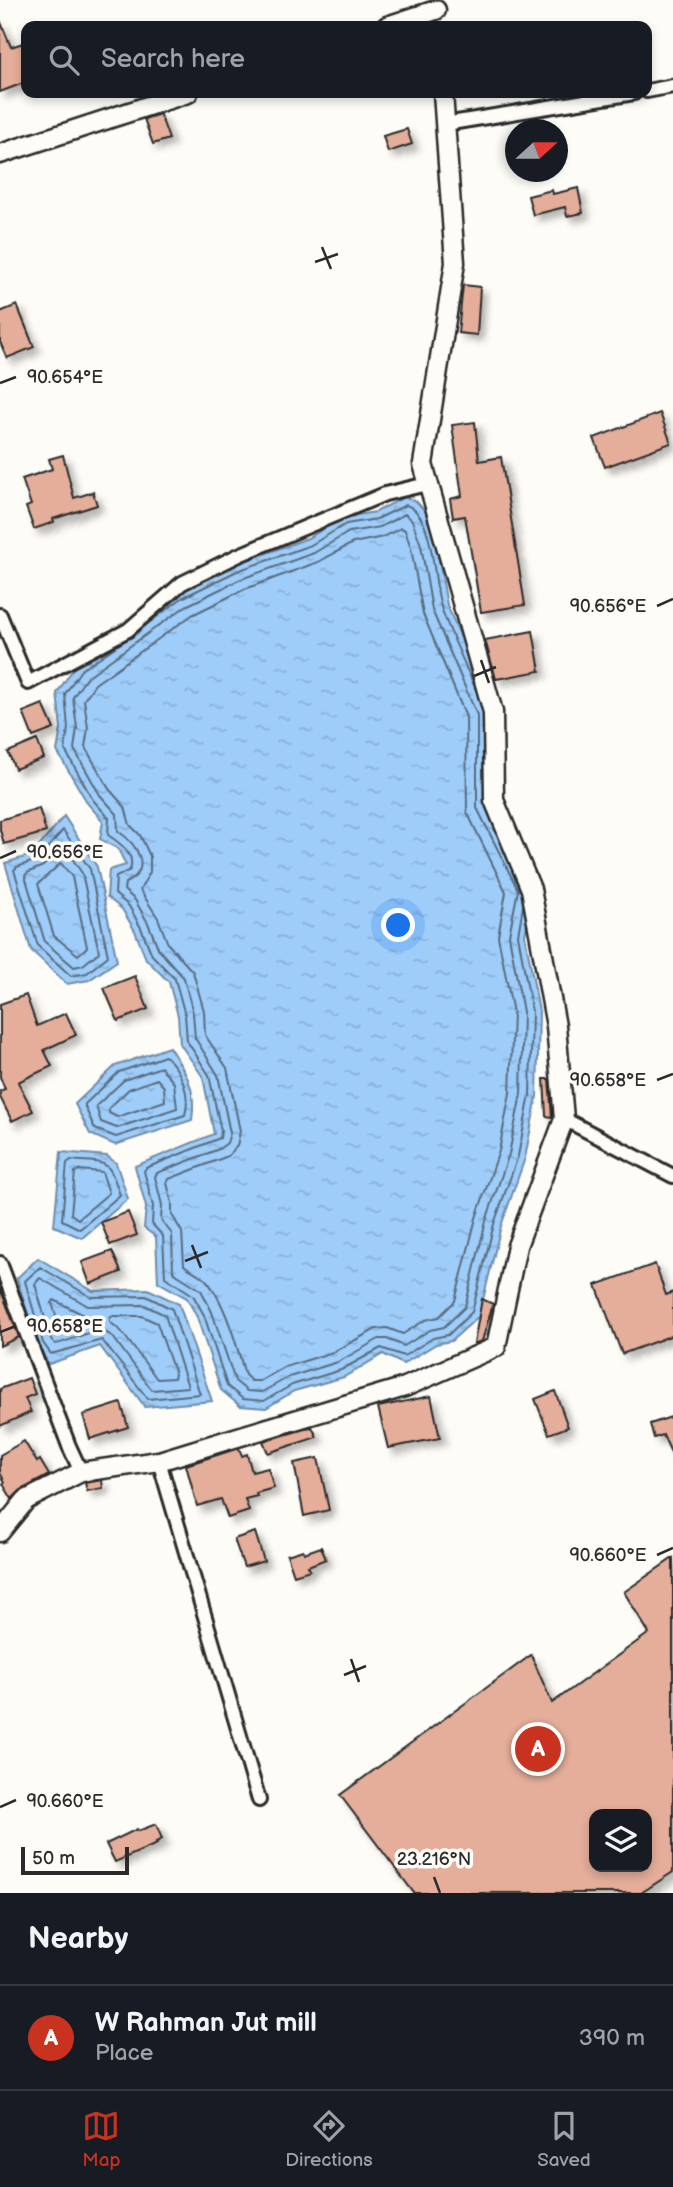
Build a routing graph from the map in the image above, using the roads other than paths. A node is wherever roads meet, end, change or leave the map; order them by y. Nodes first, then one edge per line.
1 (435, 12) edge
2 (404, 21) edge
3 (673, 86) edge
4 (652, 90) edge
5 (173, 98) edge
6 (443, 98) edge
7 (604, 98) edge
8 (445, 124) junction
9 (0, 154) edge
10 (427, 484) junction
11 (0, 615) edge
12 (564, 1119) junction
13 (673, 1176) edge
14 (0, 1263) edge
15 (159, 1461) junction
16 (80, 1472) junction
17 (0, 1532) edge
18 (260, 1800) dead end

1 - 2 street
3 - 4 street
5 - 9 street
6 - 8 street
7 - 8 street
8 - 10 street
10 - 11 street
10 - 12 street
12 - 13 street
12 - 15 street
14 - 16 street
15 - 16 street
15 - 18 street
16 - 17 street

